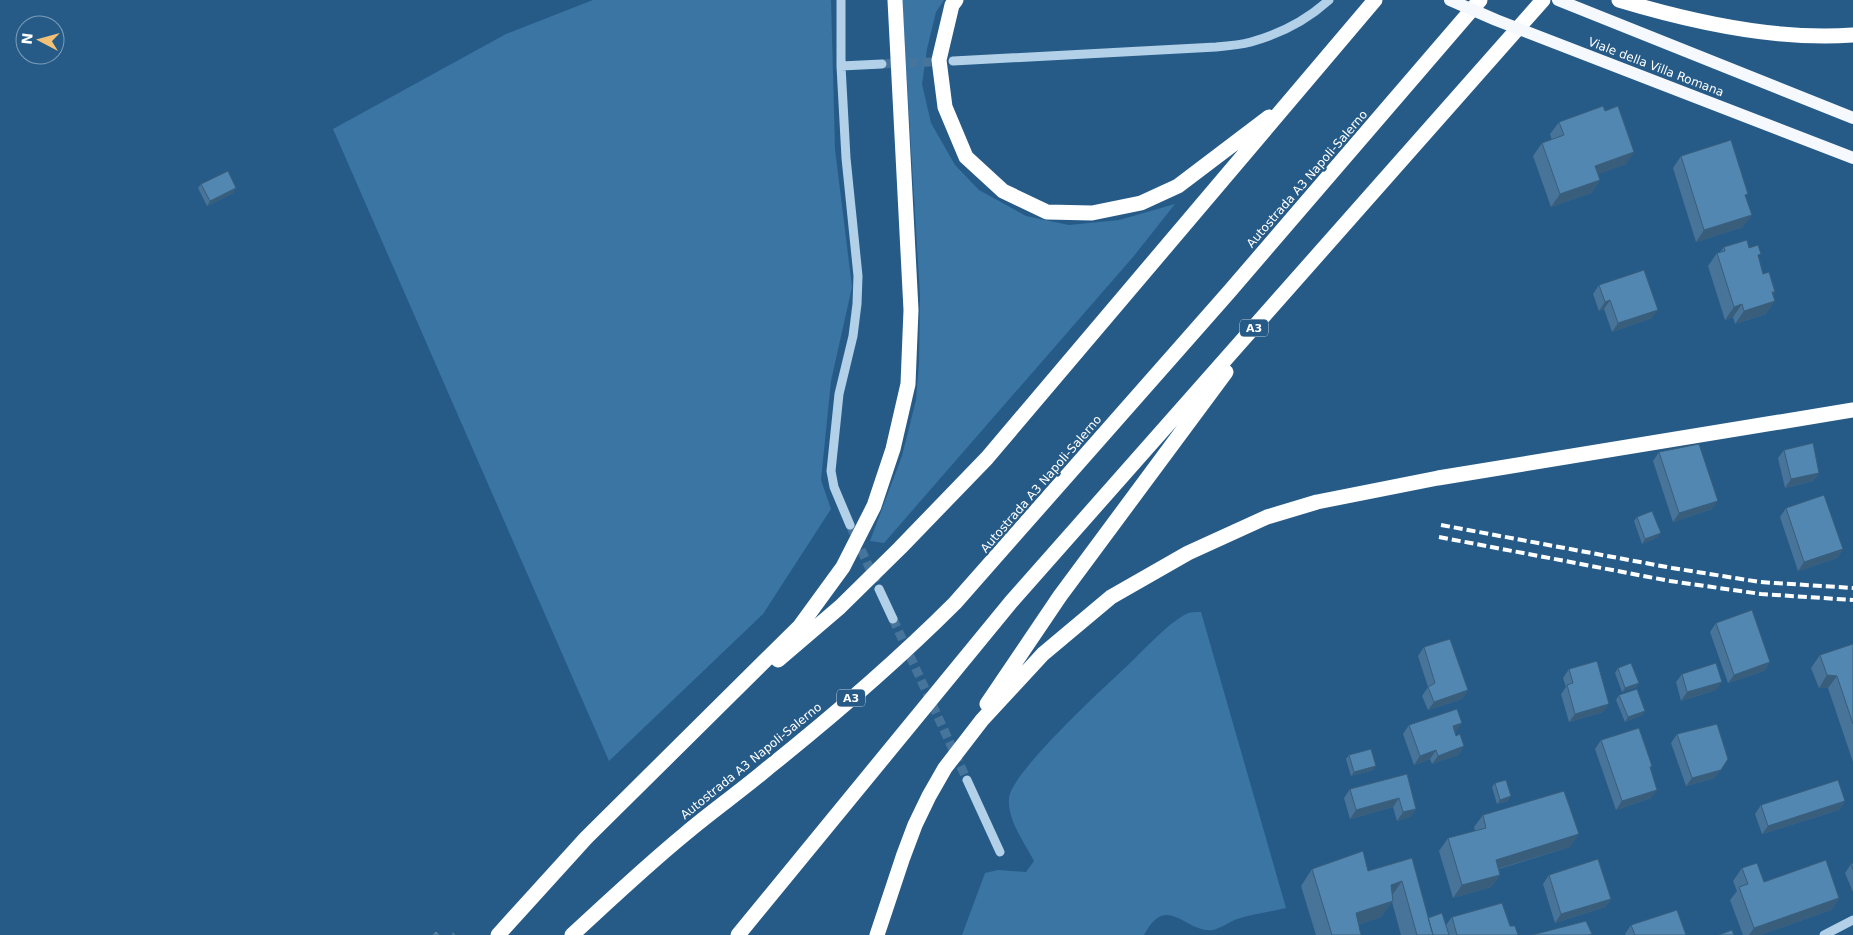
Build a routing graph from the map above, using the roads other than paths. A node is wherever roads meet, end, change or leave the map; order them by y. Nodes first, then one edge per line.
1 (841, 0) edge
2 (895, 0) edge
3 (956, 0) edge
4 (1329, 0) edge
5 (1375, 0) edge
6 (1450, 0) edge
7 (1480, 0) edge
8 (1546, 0) edge
9 (1558, 0) edge
10 (1619, 0) edge
11 (1538, 5) edge
12 (1853, 35) edge
13 (953, 61) tunnel mouth
14 (882, 64) tunnel mouth
15 (841, 66) junction
16 (1292, 99) junction
17 (1853, 118) edge
18 (1853, 158) edge
19 (1286, 292) junction
20 (1853, 410) edge
21 (850, 526) tunnel mouth
22 (879, 589) tunnel mouth
23 (893, 619) tunnel mouth
24 (683, 743) junction
25 (945, 768) junction
26 (967, 780) tunnel mouth
27 (1000, 852) dead end
28 (1853, 920) edge
29 (498, 935) edge
30 (572, 935) edge
31 (738, 935) edge
32 (877, 935) edge
33 (1824, 935) edge

1 - 15 street
2 - 24 highway
3 - 16 highway
4 - 13 street
5 - 16 highway
6 - 18 main road, Viale della Villa Romana, bridge
7 - 30 highway, Autostrada A3 Napoli-Salerno / A3
8 - 11 highway
9 - 17 main road, Viale della Villa Romana
10 - 12 highway
11 - 19 highway, A3
14 - 15 street
15 - 21 street
16 - 24 highway
19 - 25 highway, A3
19 - 31 highway, A3
20 - 25 highway, A3
22 - 23 street
24 - 29 highway
25 - 32 highway, A3
26 - 27 street
28 - 33 street

